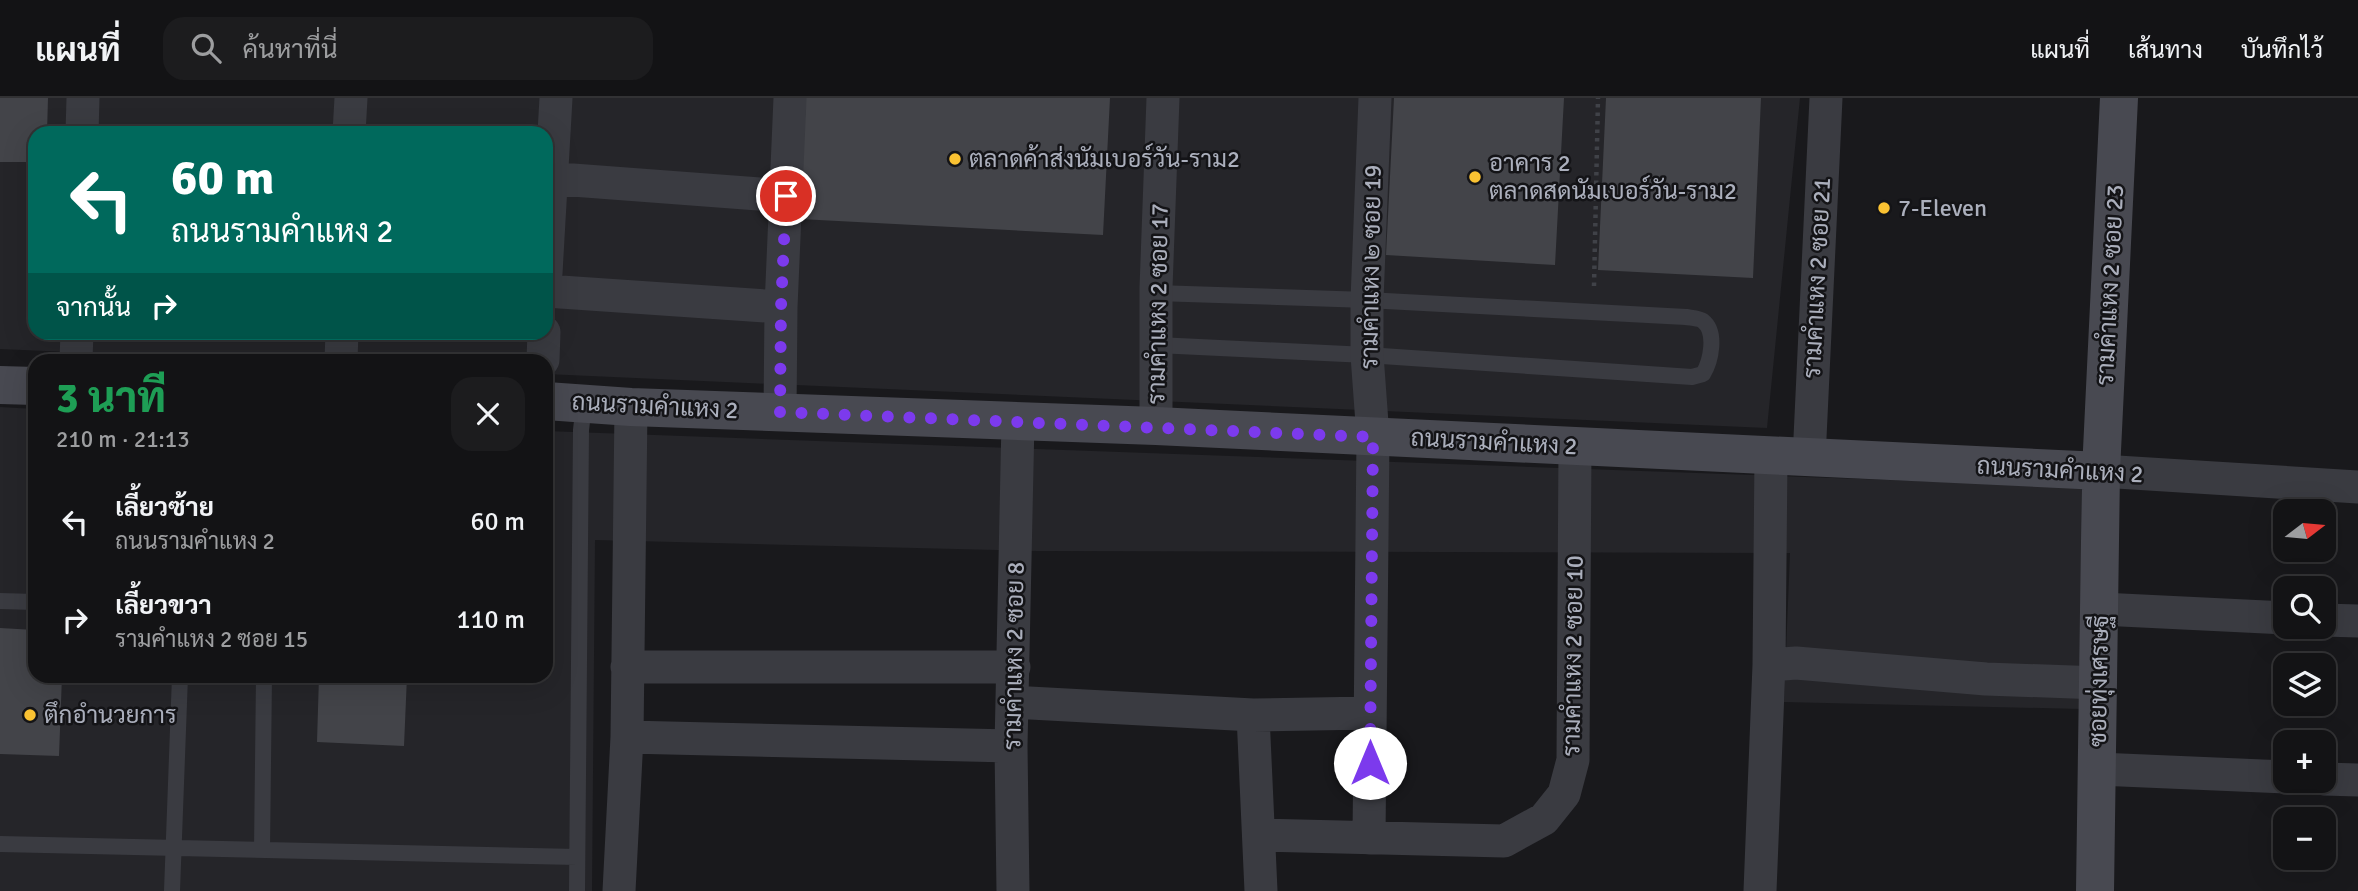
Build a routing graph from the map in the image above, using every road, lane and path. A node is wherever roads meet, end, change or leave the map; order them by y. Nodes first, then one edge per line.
1 (83, 98) edge
2 (351, 98) edge
3 (556, 98) edge
4 (790, 98) edge
5 (1163, 98) edge
6 (1375, 98) edge
7 (1598, 98) edge
8 (1826, 98) edge
9 (2119, 98) edge
10 (82, 126) edge
11 (349, 126) edge
12 (553, 132) edge
13 (553, 178) edge
14 (786, 196) junction
15 (553, 292) edge
16 (1156, 293) junction
17 (1367, 300) junction
18 (781, 307) junction
19 (1593, 312) junction
20 (1157, 345) junction
21 (1367, 355) junction
22 (0, 385) edge
23 (28, 386) edge
24 (553, 401) edge
25 (584, 402) junction
26 (631, 407) junction
27 (780, 412) junction
28 (1018, 421) junction
29 (1156, 426) junction
30 (1373, 437) junction
31 (1575, 446) junction
32 (1771, 456) junction
33 (1809, 459) junction
34 (2101, 471) junction
35 (2358, 487) edge
36 (0, 601) edge
37 (28, 602) edge
38 (2101, 609) junction
39 (2273, 617) edge
40 (2336, 620) edge
41 (2358, 621) edge
42 (1769, 665) junction
43 (626, 667) junction
44 (1014, 667) junction
45 (180, 683) edge
46 (264, 683) edge
47 (2099, 683) junction
48 (1013, 702) junction
49 (1370, 713) junction
50 (1253, 715) junction
51 (627, 737) junction
52 (1011, 746) junction
53 (2098, 769) junction
54 (2273, 776) edge
55 (2336, 779) edge
56 (2358, 780) edge
57 (1259, 835) junction
58 (1369, 838) junction
59 (0, 844) edge
60 (174, 848) junction
61 (262, 850) junction
62 (577, 857) junction
63 (172, 891) edge
64 (577, 891) edge
65 (619, 891) edge
66 (1013, 891) edge
67 (1261, 891) edge
68 (1760, 891) edge
69 (2095, 891) edge

1 - 10 street
2 - 11 street
3 - 12 street
4 - 14 street
5 - 16 street, รามคำแหง 2 ซอย 17
6 - 17 street, รามคำแหง ๒ ซอย 19
7 - 19 path
8 - 33 street, รามคำแหง 2 ซอย 21
9 - 34 main road, รามคำแหง 2 ซอย 23
13 - 14 street
14 - 18 street
15 - 18 street
16 - 17 lane
16 - 20 street, รามคำแหง 2 ซอย 17
17 - 19 lane
17 - 21 street, รามคำแหง ๒ ซอย 19
18 - 27 street
19 - 21 lane
20 - 21 lane
20 - 29 street, รามคำแหง 2 ซอย 17
21 - 30 street, รามคำแหง ๒ ซอย 19
22 - 23 main road
24 - 25 main road, ถนนรามคำแหง 2
25 - 26 main road, ถนนรามคำแหง 2
25 - 62 lane
26 - 27 main road, ถนนรามคำแหง 2
26 - 43 street
27 - 28 main road, ถนนรามคำแหง 2
28 - 29 main road, ถนนรามคำแหง 2
28 - 44 street, รามคำแหง 2 ซอย 8
29 - 30 main road, ถนนรามคำแหง 2
30 - 31 main road, ถนนรามคำแหง 2
30 - 49 street, รามคำแหง ๒ ซอย 19
31 - 32 main road, ถนนรามคำแหง 2
31 - 58 street, รามคำแหง 2 ซอย 10
32 - 33 main road, ถนนรามคำแหง 2
32 - 42 street
33 - 34 main road, ถนนรามคำแหง 2
34 - 35 street, ถนนรามคำแหง 2
34 - 38 main road, ซอยทุ่งเศรษฐี
36 - 37 lane
38 - 39 street
38 - 47 main road, ซอยทุ่งเศรษฐี
40 - 41 street
42 - 47 street
42 - 68 street
43 - 44 street
43 - 51 street
44 - 48 street, รามคำแหง 2 ซอย 8
45 - 60 lane
46 - 61 lane
47 - 53 main road, ซอยทุ่งเศรษฐี
48 - 50 street
48 - 52 street, รามคำแหง 2 ซอย 8
49 - 50 street
49 - 58 street, รามคำแหง ๒ ซอย 19
50 - 57 street
51 - 52 street
51 - 65 street
52 - 66 street, รามคำแหง 2 ซอย 8
53 - 54 street
53 - 69 main road, ซอยทุ่งเศรษฐี
55 - 56 street
57 - 58 street, รามคำแหง 2 ซอย 10
57 - 67 street
59 - 60 lane
60 - 61 lane
60 - 63 lane
61 - 62 lane
62 - 64 lane

